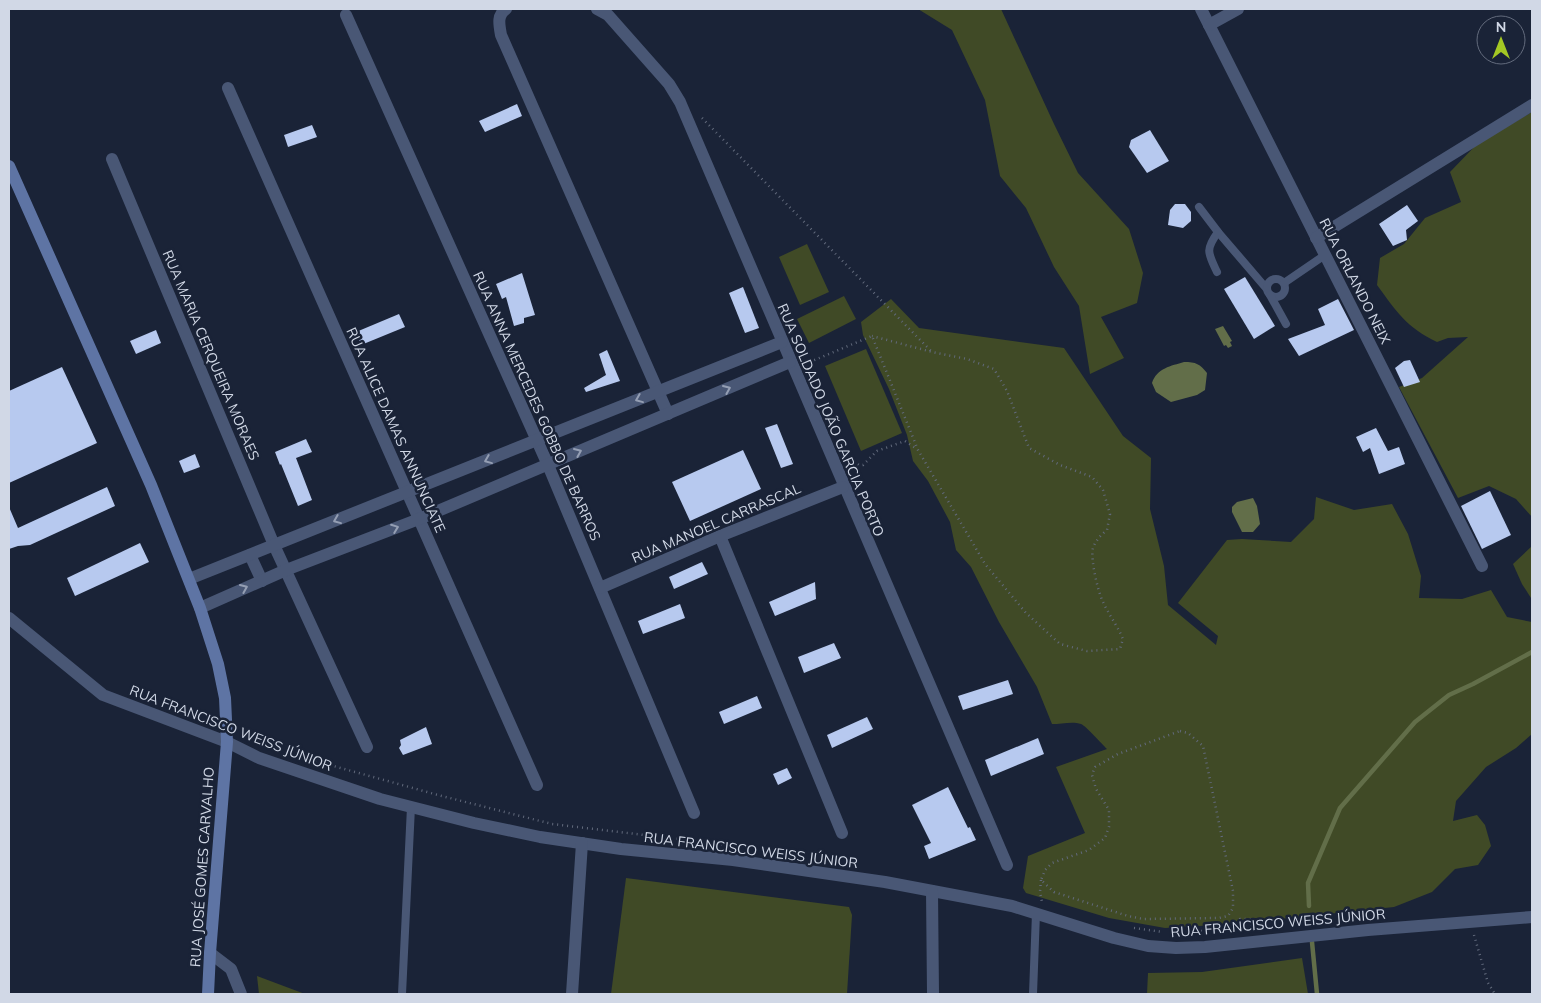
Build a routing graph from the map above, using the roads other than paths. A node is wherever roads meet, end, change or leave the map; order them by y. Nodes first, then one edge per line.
1 (506, 9) edge
2 (597, 9) edge
3 (1201, 9) edge
4 (1238, 9) edge
5 (346, 15) dead end
6 (1209, 25) junction
7 (228, 88) dead end
8 (1532, 106) edge
9 (112, 159) dead end
10 (9, 166) edge
11 (1199, 207) dead end
12 (1218, 232) junction
13 (1316, 238) junction
14 (1325, 255) junction
15 (1216, 272) dead end
16 (1284, 283) junction
17 (1268, 292) junction
18 (1286, 324) dead end
19 (782, 342) junction
20 (792, 366) junction
21 (658, 392) junction
22 (668, 414) junction
23 (537, 440) junction
24 (548, 465) junction
25 (843, 486) junction
26 (407, 492) junction
27 (419, 519) junction
28 (720, 536) junction
29 (274, 545) junction
30 (250, 555) junction
31 (1482, 566) dead end
32 (284, 567) junction
33 (189, 579) junction
34 (262, 581) junction
35 (600, 588) junction
36 (200, 608) junction
37 (9, 618) edge
38 (227, 742) junction
39 (367, 747) dead end
40 (537, 785) dead end
41 (411, 807) junction
42 (694, 814) dead end
43 (842, 833) dead end
44 (582, 843) junction
45 (1007, 865) dead end
46 (932, 891) junction
47 (1040, 915) junction
48 (1532, 917) edge
49 (210, 953) junction
50 (208, 994) edge
51 (241, 994) edge
52 (402, 994) edge
53 (572, 994) edge
54 (933, 994) edge
55 (1033, 994) edge

1 - 21 street
2 - 19 street, RUA SOLDADO JOÃO GARCIA PORTO
3 - 6 street, RUA ORLANDO NEIX
4 - 6 street
5 - 23 street, RUA ANNA MERCEDES GOBBO DE BARROS
6 - 13 street, RUA ORLANDO NEIX
7 - 26 street, RUA ALICE DAMAS ANNUNCIATE
8 - 13 street
9 - 29 street, RUA MARIA CERQUEIRA MORAES
10 - 33 main road, RUA JOSÉ GOMES CARVALHO
11 - 12 lane
12 - 15 lane
12 - 17 lane
13 - 14 street, RUA ORLANDO NEIX
14 - 16 lane
14 - 31 street, RUA ORLANDO NEIX
16 - 17 lane
16 - 17 lane
17 - 18 lane
19 - 20 street, RUA SOLDADO JOÃO GARCIA PORTO
19 - 21 street
22 -> 20 street
20 - 25 street, RUA SOLDADO JOÃO GARCIA PORTO
21 - 22 street
21 -> 23 street
24 -> 22 street
23 - 24 street, RUA ANNA MERCEDES GOBBO DE BARROS
23 -> 26 street
24 - 27 street
24 - 35 street, RUA ANNA MERCEDES GOBBO DE BARROS
25 - 28 street, RUA MANOEL CARRASCAL
25 - 45 street, RUA SOLDADO JOÃO GARCIA PORTO
26 - 27 street, RUA ALICE DAMAS ANNUNCIATE
26 -> 29 street
32 -> 27 street
27 - 40 street, RUA ALICE DAMAS ANNUNCIATE
28 - 35 street, RUA MANOEL CARRASCAL
28 - 43 street
29 - 30 street
29 - 32 street, RUA MARIA CERQUEIRA MORAES
30 - 33 street
30 - 34 street
32 - 34 street
32 - 39 street
33 - 36 main road, RUA JOSÉ GOMES CARVALHO
36 -> 34 street
35 - 42 street, RUA ANNA MERCEDES GOBBO DE BARROS
36 - 38 main road, RUA JOSÉ GOMES CARVALHO
37 - 38 street, RUA FRANCISCO WEISS JÚNIOR
38 - 41 street, RUA FRANCISCO WEISS JÚNIOR
38 - 49 main road, RUA JOSÉ GOMES CARVALHO
41 - 44 street, RUA FRANCISCO WEISS JÚNIOR
41 - 52 lane
44 - 46 street, RUA FRANCISCO WEISS JÚNIOR
44 - 53 street
46 - 47 street, RUA FRANCISCO WEISS JÚNIOR
46 - 54 street
47 - 48 street, RUA FRANCISCO WEISS JÚNIOR
47 - 55 lane
49 - 50 main road, RUA JOSÉ GOMES CARVALHO
49 - 51 street

